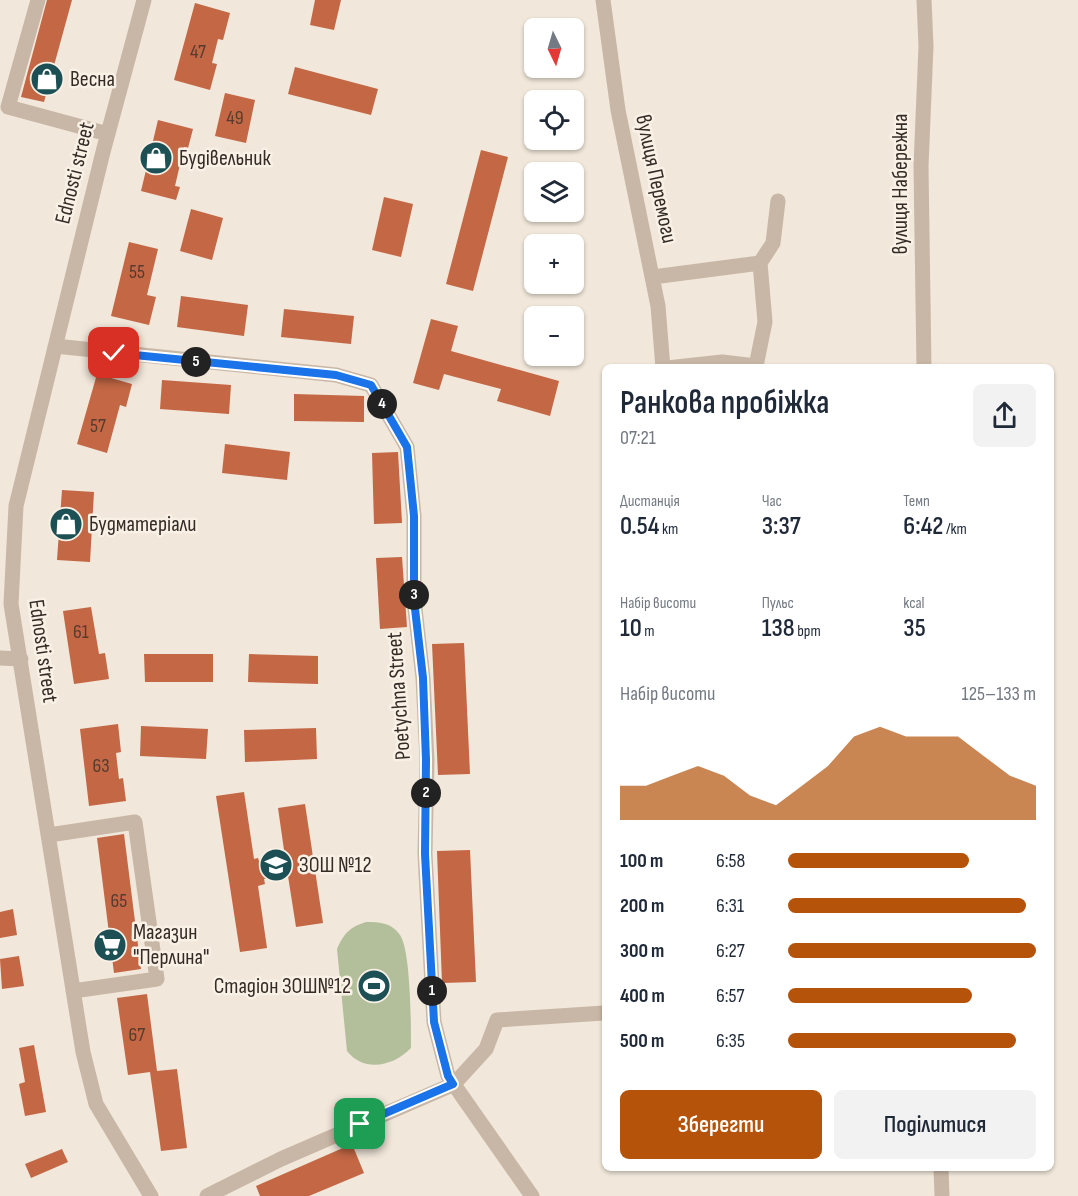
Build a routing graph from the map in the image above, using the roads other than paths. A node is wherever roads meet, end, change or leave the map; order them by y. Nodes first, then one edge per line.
1 (38, 0) edge
2 (144, 0) edge
3 (603, 0) edge
4 (924, 0) edge
5 (108, 134) junction
6 (778, 201) dead end
7 (760, 263) junction
8 (653, 277) junction
9 (55, 346) junction
10 (664, 364) edge
11 (703, 364) edge
12 (739, 364) edge
13 (756, 364) edge
14 (924, 364) edge
15 (0, 658) edge
16 (21, 659) junction
17 (49, 835) junction
18 (74, 991) junction
19 (602, 1013) edge
20 (453, 1084) junction
21 (940, 1171) edge
22 (151, 1196) edge
23 (207, 1196) edge
24 (532, 1196) edge
25 (942, 1196) edge

1 - 5 street
2 - 5 street, Ednosti street
3 - 8 street, вулиця Перемоги
4 - 14 street, вулиця Набережна
5 - 9 street, Ednosti street
6 - 7 street
7 - 8 street
7 - 13 street
8 - 10 street, вулиця Перемоги
9 - 16 street, Ednosti street
9 - 20 street, Poetychna Street
11 - 12 street
15 - 16 street
16 - 17 street, Ednosti street
17 - 18 street, Ednosti street
17 - 18 street
18 - 22 street, Ednosti street
19 - 20 street
20 - 23 street
20 - 24 street, Poetychna Street
21 - 25 street

